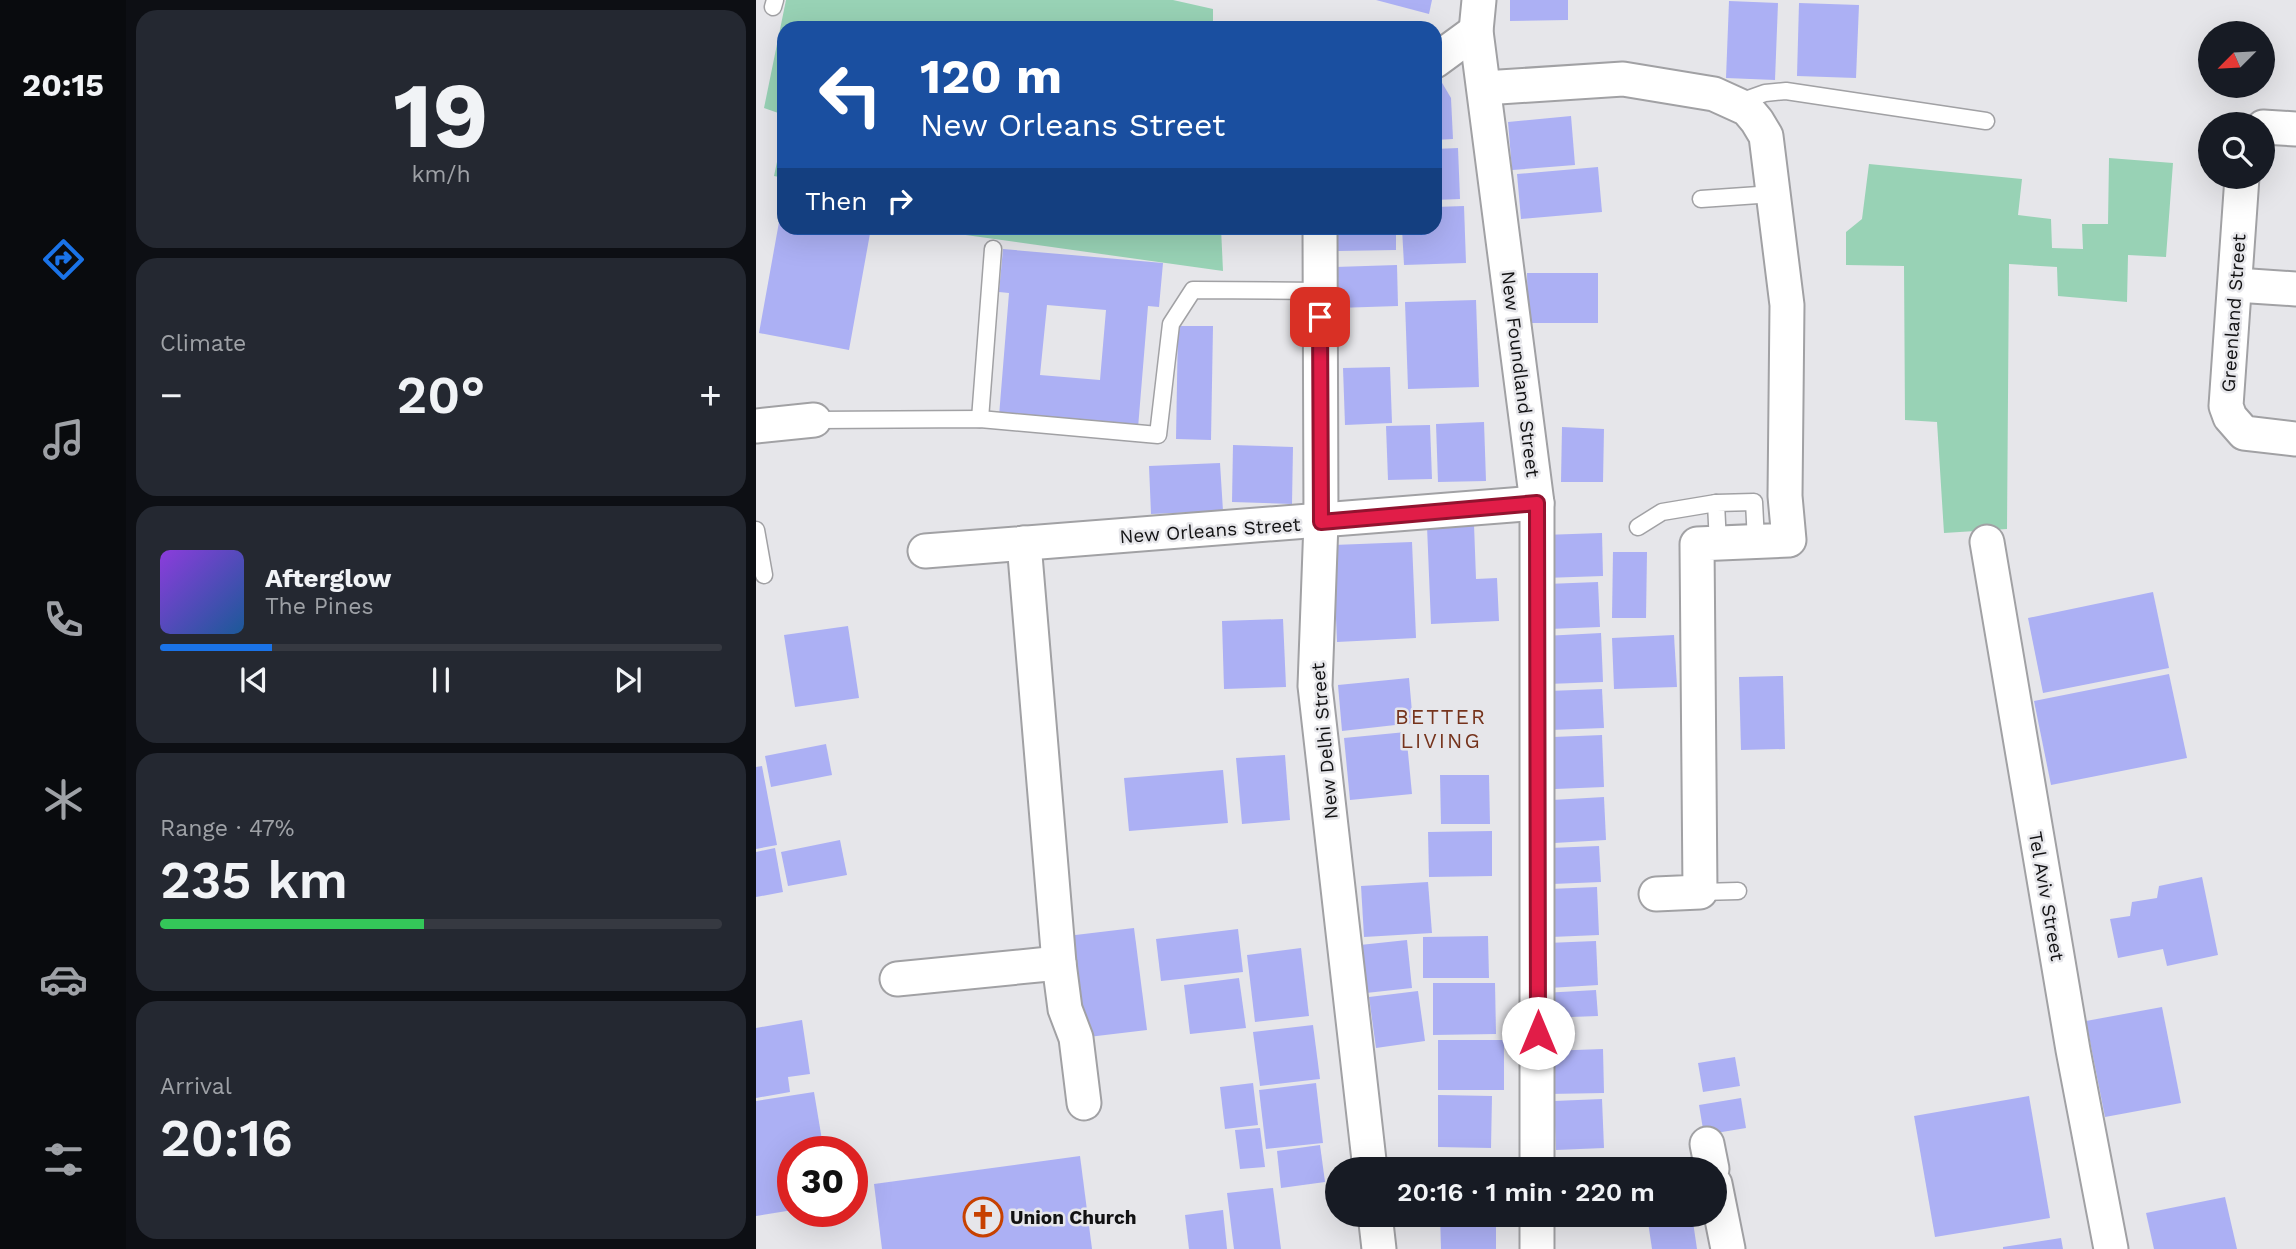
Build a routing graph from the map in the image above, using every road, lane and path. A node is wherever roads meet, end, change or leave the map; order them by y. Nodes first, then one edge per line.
1 (1477, 16) edge
2 (1442, 54) edge
3 (1484, 88) junction
4 (1737, 104) junction
5 (1986, 121) dead end
6 (2275, 128) edge
7 (2296, 129) edge
8 (2241, 189) edge
9 (1773, 194) junction
10 (1701, 199) dead end
11 (1320, 235) edge
12 (993, 249) dead end
13 (2236, 285) junction
14 (2296, 289) edge
15 (1320, 291) junction
16 (980, 419) junction
17 (814, 420) joint
18 (756, 426) edge
19 (2296, 439) edge
20 (1537, 503) junction
21 (1716, 503) junction
22 (1321, 522) junction
23 (1638, 527) dead end
24 (756, 530) edge
25 (1756, 541) junction
26 (1987, 542) dead end
27 (1024, 543) junction
28 (1718, 544) junction
29 (925, 551) dead end
30 (764, 575) dead end
31 (1700, 891) junction
32 (1738, 891) dead end
33 (1656, 894) dead end
34 (1059, 963) junction
35 (897, 979) dead end
36 (1084, 1103) dead end
37 (1369, 1157) edge
38 (1537, 1157) edge
39 (1377, 1227) edge
40 (1537, 1227) edge
41 (1724, 1227) edge
42 (1380, 1249) edge
43 (1537, 1249) edge
44 (1728, 1249) edge
45 (2110, 1249) edge

1 - 2 street
1 - 3 street, New Foundland Street
3 - 4 street
3 - 20 street, New Foundland Street
4 - 5 lane
4 - 9 street
6 - 7 street
8 - 13 street, Greenland Street
9 - 10 lane
9 - 25 street
11 - 15 street, New Delhi Street
12 - 16 lane
13 - 14 street
13 - 19 street, Greenland Street
15 - 16 lane
15 - 22 street, New Delhi Street
16 - 17 lane
17 - 18 street
20 - 22 street, New Orleans Street
20 - 38 street, New Foundland Street
21 - 23 lane
21 - 25 lane
21 - 28 lane
22 - 27 street, New Orleans Street
22 - 37 street, New Delhi Street
24 - 30 lane
25 - 28 street
26 - 45 street, Tel Aviv Street
27 - 29 street, New Orleans Street
27 - 34 street
28 - 31 street
31 - 32 lane
31 - 33 street
34 - 35 street
34 - 36 street
39 - 42 street
40 - 43 street
41 - 44 street

